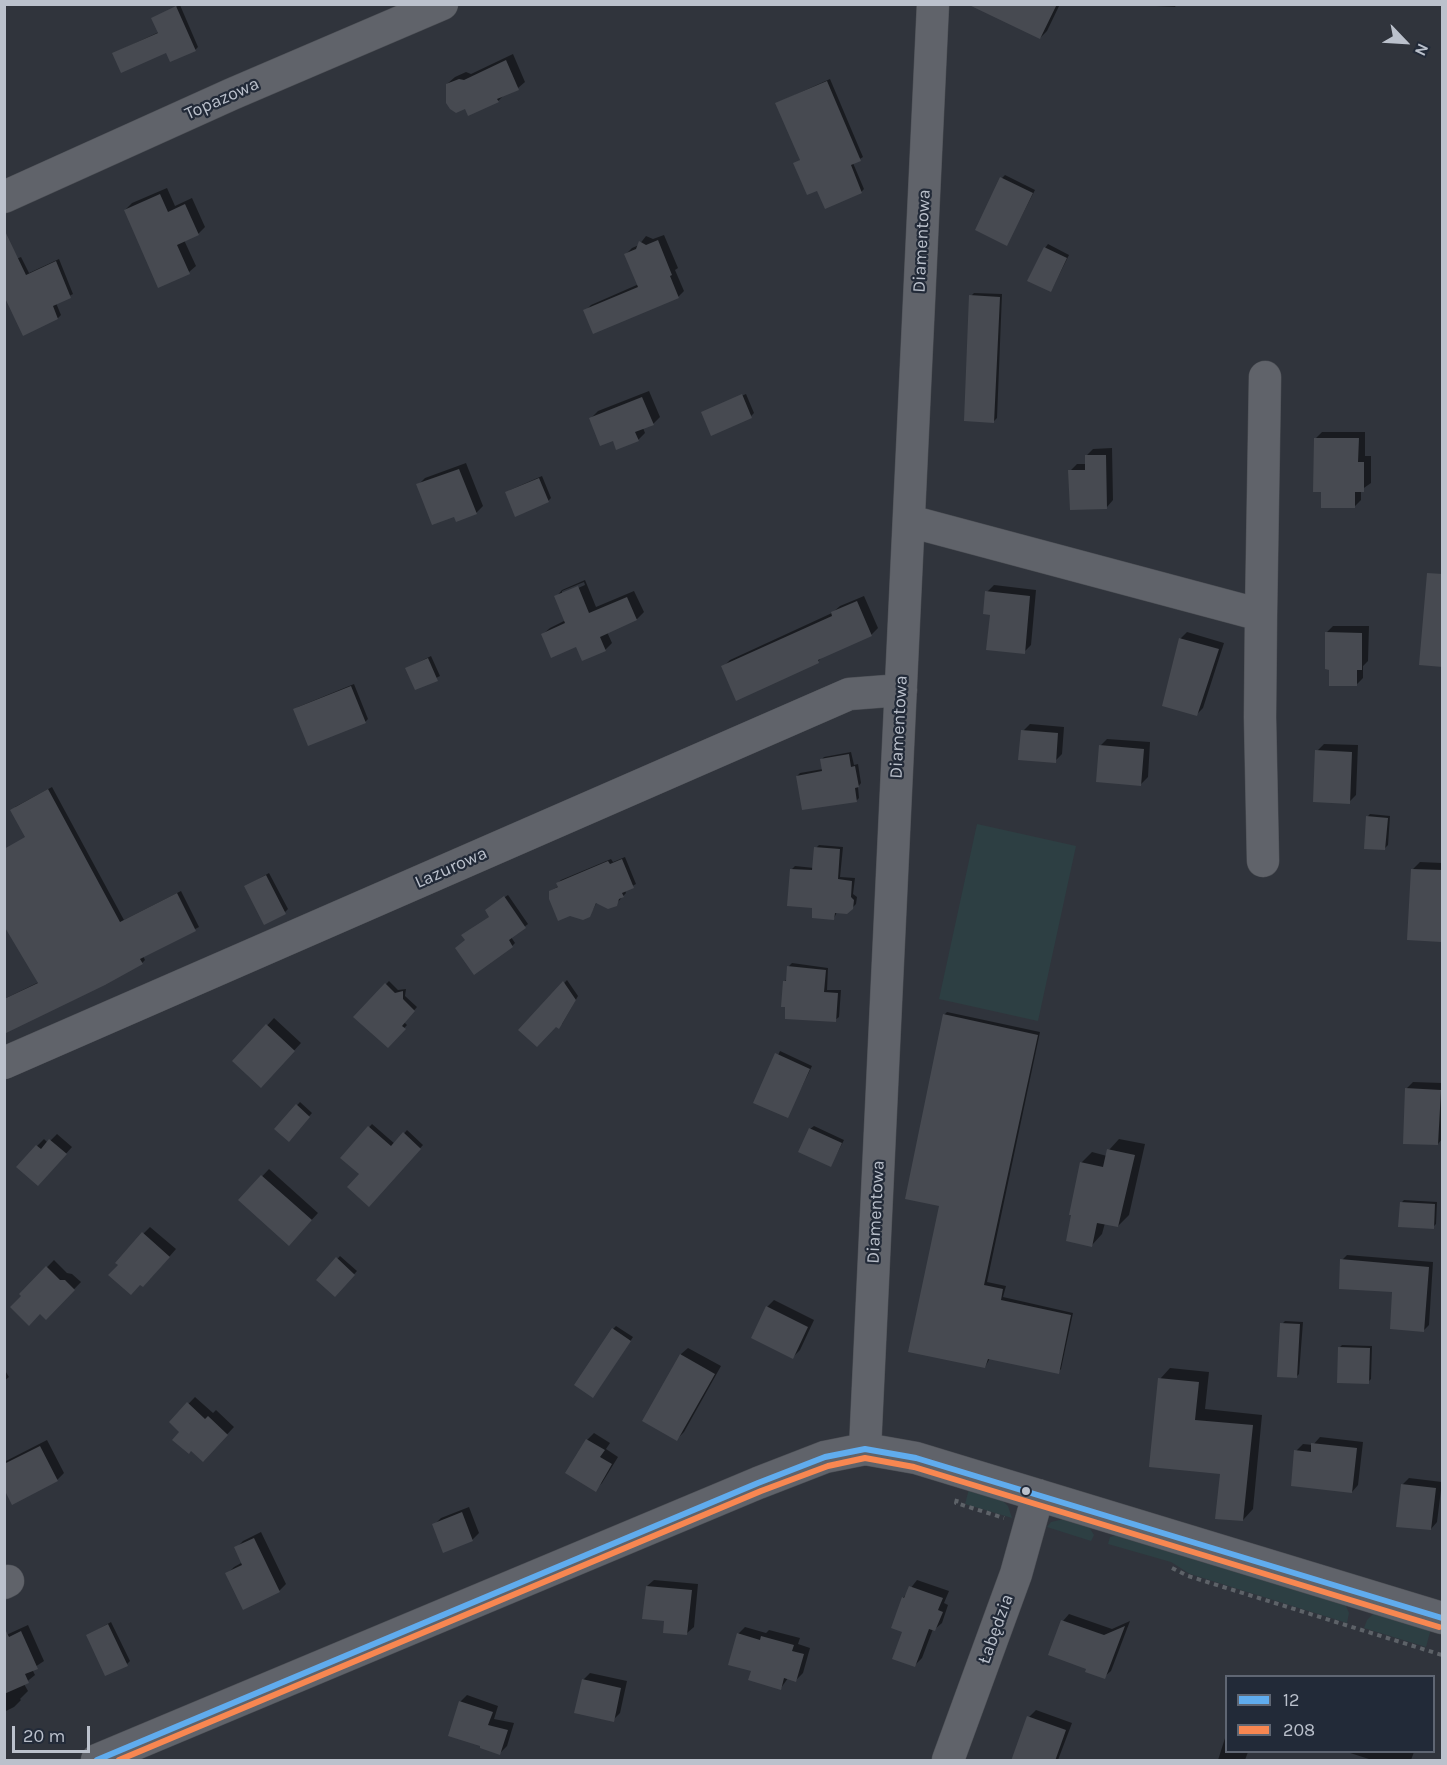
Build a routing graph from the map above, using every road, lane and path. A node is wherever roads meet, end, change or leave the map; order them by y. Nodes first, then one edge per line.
1 (442, 4) edge
2 (933, 4) edge
3 (4, 197) edge
4 (1264, 377) dead end
5 (909, 521) junction
6 (1261, 615) junction
7 (901, 690) junction
8 (1263, 861) dead end
9 (4, 1063) edge
10 (865, 1449) junction
11 (1038, 1496) junction
12 (1164, 1563) dead end
13 (1443, 1618) edge
14 (1443, 1655) edge
15 (97, 1761) edge
16 (948, 1761) edge

1 - 3 street, Topazowa
2 - 5 street, Diamentowa
4 - 6 street
5 - 6 street
5 - 7 street, Diamentowa
6 - 8 street
7 - 9 street, Lazurowa
7 - 10 street, Diamentowa
10 - 11 street
10 - 15 street
11 - 13 street
11 - 16 street, Łabędzia
12 - 14 path

